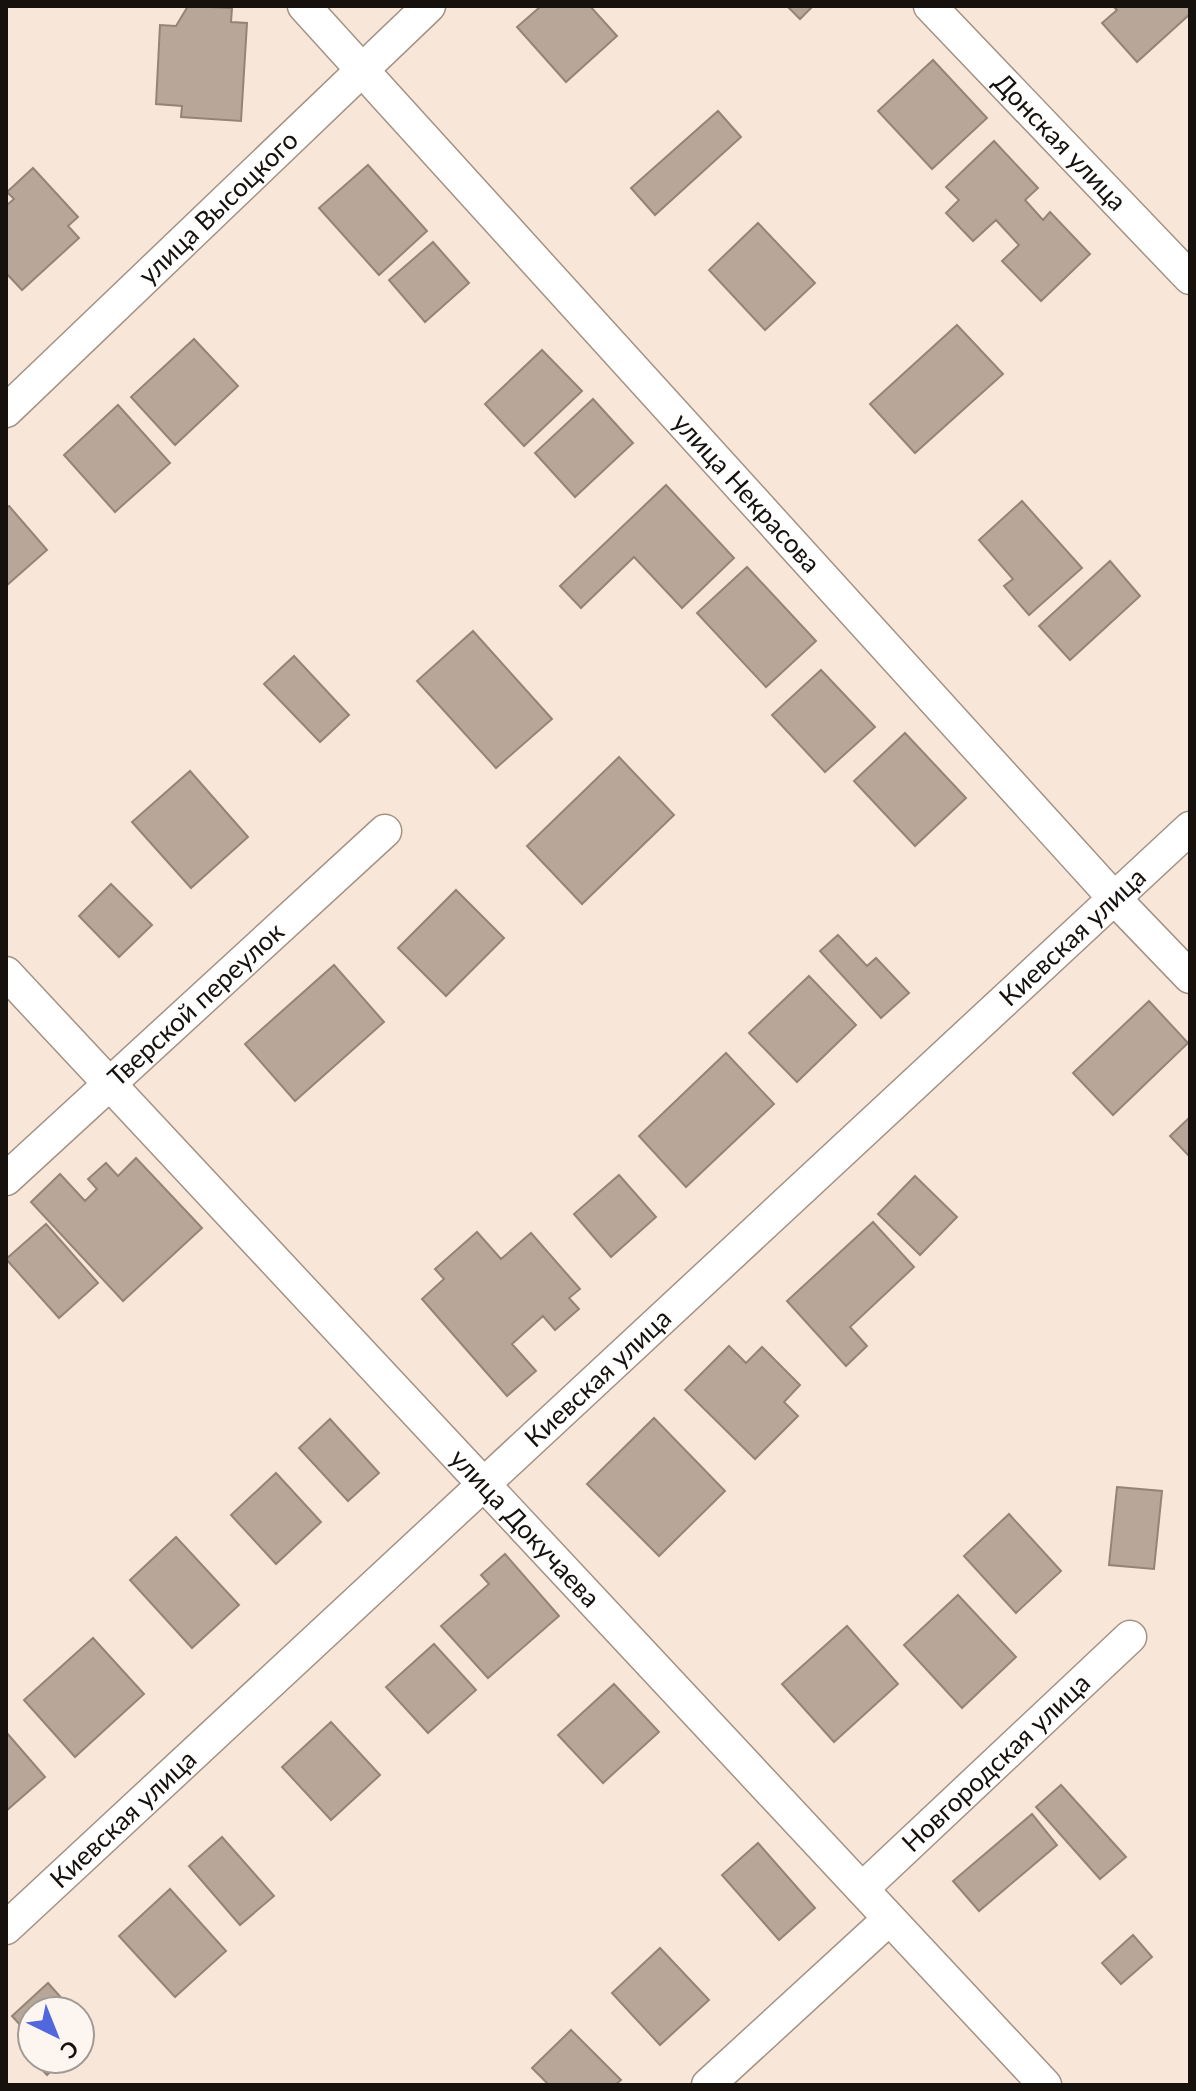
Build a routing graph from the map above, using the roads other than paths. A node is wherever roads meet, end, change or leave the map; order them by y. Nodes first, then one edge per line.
1 (304, 6) edge
2 (429, 6) edge
3 (930, 6) edge
4 (363, 69) junction
5 (1190, 278) edge
6 (6, 411) edge
7 (1190, 828) edge
8 (385, 831) dead end
9 (1114, 898) junction
10 (6, 973) edge
11 (1190, 977) edge
12 (111, 1083) junction
13 (6, 1179) edge
14 (483, 1483) junction
15 (1130, 1637) dead end
16 (862, 1889) junction
17 (9, 1918) edge
18 (889, 1919) junction
19 (708, 2085) edge
20 (1045, 2085) edge

1 - 4 street, улица Некрасова
2 - 4 street, улица Высоцкого
3 - 5 street, Донская улица
4 - 6 street, улица Высоцкого
4 - 9 street, улица Некрасова
7 - 9 street, Киевская улица
8 - 12 street, Тверской переулок
9 - 11 street, улица Некрасова
9 - 14 street, Киевская улица
10 - 12 street, улица Докучаева
12 - 13 street, Тверской переулок
12 - 14 street, улица Докучаева
14 - 16 street, улица Докучаева
14 - 17 street, Киевская улица
15 - 16 street, Новгородская улица
16 - 18 street, улица Докучаева
18 - 19 street
18 - 20 street, улица Докучаева

